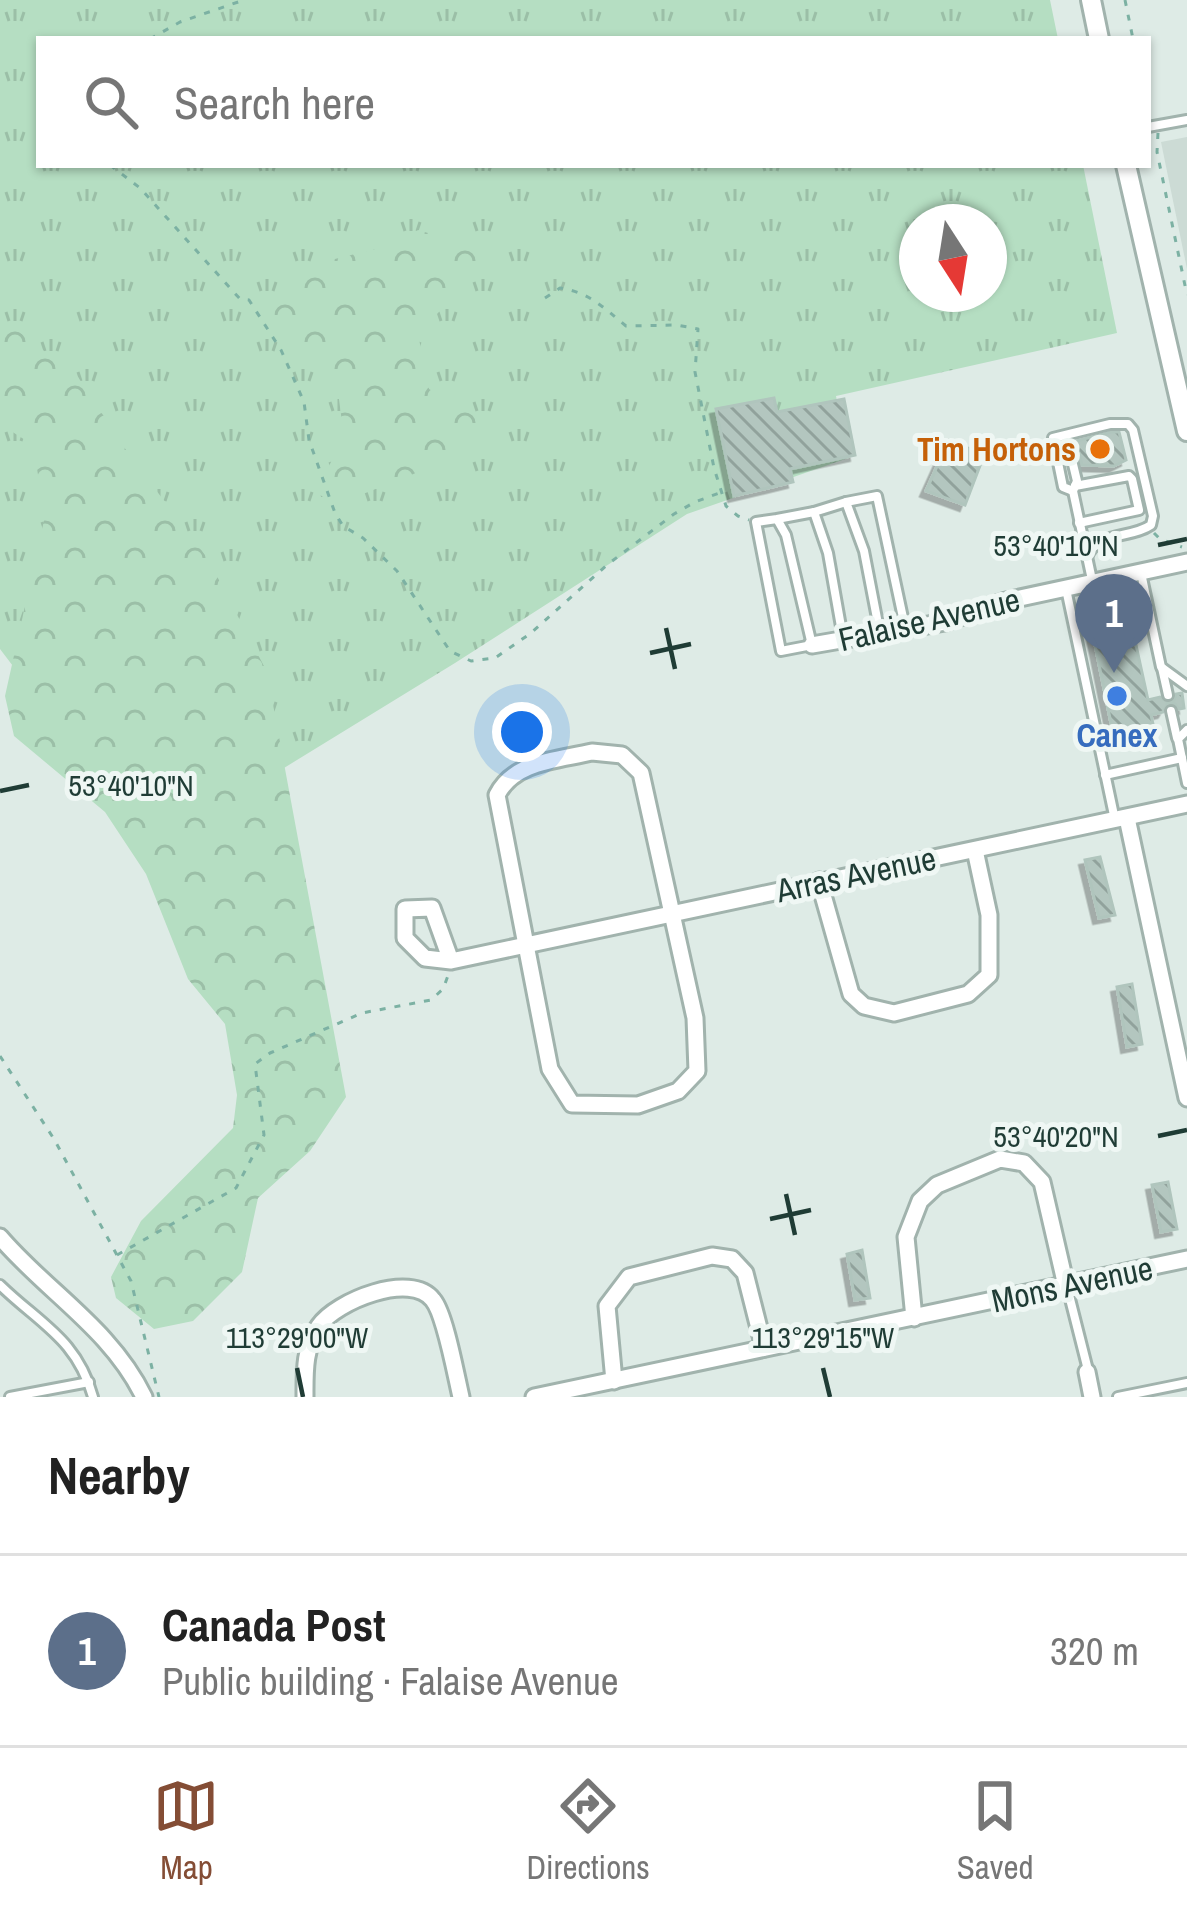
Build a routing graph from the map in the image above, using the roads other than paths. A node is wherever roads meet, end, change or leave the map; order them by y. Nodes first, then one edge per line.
1 (1091, 0) edge
2 (1098, 36) edge
3 (1187, 120) edge
4 (1151, 127) edge
5 (1127, 168) edge
6 (1187, 431) edge
7 (1071, 456) dead end
8 (1074, 489) junction
9 (846, 502) junction
10 (814, 512) junction
11 (777, 519) junction
12 (1079, 523) junction
13 (902, 554) dead end
14 (890, 556) junction
15 (1087, 557) junction
16 (1186, 562) edge
17 (1141, 571) junction
18 (1092, 582) junction
19 (1066, 587) junction
20 (905, 629) junction
21 (880, 634) junction
22 (843, 640) junction
23 (812, 645) junction
24 (1161, 667) junction
25 (1187, 686) edge
26 (1164, 693) dead end
27 (1166, 711) dead end
28 (1187, 730) edge
29 (1178, 739) junction
30 (1182, 758) junction
31 (1105, 775) junction
32 (1187, 783) edge
33 (1187, 804) edge
34 (1121, 819) junction
35 (975, 850) junction
36 (819, 881) junction
37 (674, 915) junction
38 (525, 947) junction
39 (451, 961) road end
40 (1187, 1098) edge
41 (0, 1237) edge
42 (1187, 1259) edge
43 (0, 1285) edge
44 (1066, 1286) junction
45 (914, 1318) junction
46 (764, 1348) junction
47 (1087, 1369) joint
48 (614, 1381) junction
49 (88, 1382) junction
50 (1187, 1383) edge
51 (10, 1397) edge
52 (93, 1397) edge
53 (144, 1397) edge
54 (305, 1397) edge
55 (461, 1397) edge
56 (534, 1397) edge
57 (1092, 1397) edge
58 (1118, 1397) edge

1 - 2 street
3 - 4 lane
5 - 6 street
7 - 8 lane
8 - 12 lane
8 - 12 lane
8 - 15 lane
9 - 10 lane
9 - 14 lane
9 - 21 lane
10 - 11 lane
10 - 22 lane
11 - 23 lane
11 - 23 lane
12 - 15 lane
13 - 14 lane
14 - 20 lane
15 - 18 lane
16 - 17 street, Falaise Avenue
17 - 18 street, Falaise Avenue
17 - 24 lane
18 - 19 street, Falaise Avenue
19 - 20 street, Falaise Avenue
19 - 31 lane
20 - 21 street, Falaise Avenue
21 - 22 street, Falaise Avenue
22 - 23 street, Falaise Avenue
24 - 25 lane
24 - 26 lane
27 - 29 lane
28 - 29 lane
29 - 30 lane
30 - 31 lane
30 - 32 lane
31 - 34 lane
33 - 34 street, Arras Avenue
34 - 35 street, Arras Avenue
34 - 40 street
35 - 36 street, Arras Avenue
35 - 36 street
36 - 37 street, Arras Avenue
37 - 38 street, Arras Avenue
37 - 38 street
37 - 38 street
38 - 39 street, Arras Avenue
41 - 53 street
42 - 44 street, Mons Avenue
43 - 49 lane
44 - 45 street, Mons Avenue
44 - 45 street
44 - 47 lane
45 - 46 street, Mons Avenue
46 - 48 street, Mons Avenue
46 - 48 street
47 - 57 street
48 - 56 street, Mons Avenue
49 - 51 lane
49 - 52 lane
50 - 58 lane
54 - 55 street

